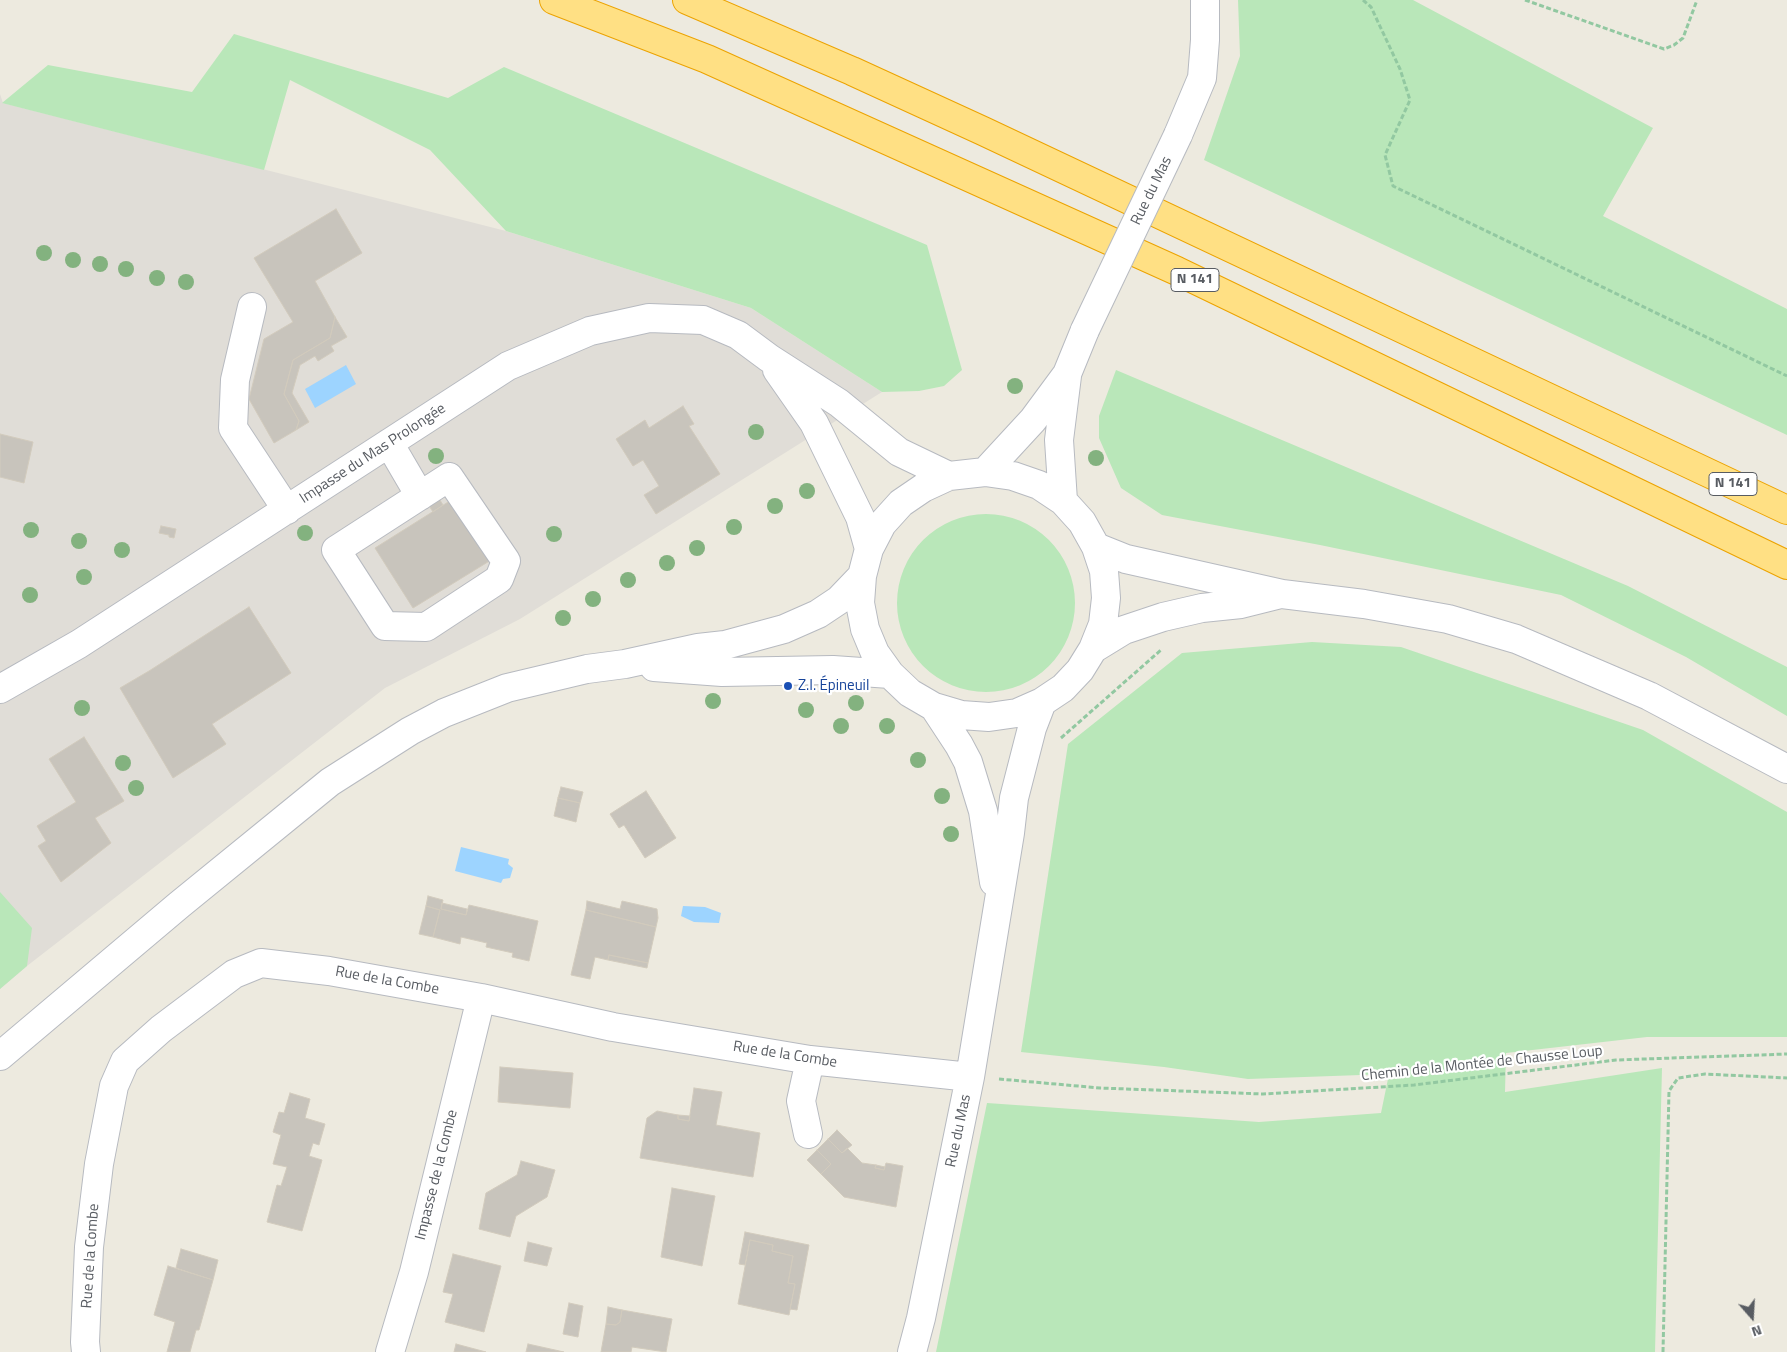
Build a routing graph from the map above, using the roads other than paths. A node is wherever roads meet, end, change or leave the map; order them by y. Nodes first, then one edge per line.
1 (554, 0) edge
2 (687, 0) edge
3 (1204, 0) edge
4 (252, 307) dead end
5 (769, 358) junction
6 (1067, 374) junction
7 (389, 443) junction
8 (985, 472) junction
9 (949, 476) junction
10 (420, 496) junction
11 (1063, 501) junction
12 (287, 510) junction
13 (1787, 510) edge
14 (1096, 546) junction
15 (869, 549) junction
16 (1787, 565) edge
17 (862, 576) junction
18 (1282, 594) junction
19 (1093, 649) junction
20 (625, 664) junction
21 (890, 674) junction
22 (1, 688) edge
23 (1042, 702) junction
24 (934, 707) junction
25 (1787, 769) edge
26 (998, 908) junction
27 (481, 998) junction
28 (0, 1056) edge
29 (810, 1060) junction
30 (970, 1077) junction
31 (808, 1134) dead end
32 (86, 1352) edge
33 (390, 1352) edge
34 (912, 1352) edge

1 - 16 highway, N 141
2 - 13 highway, N 141
3 - 6 street, Rue du Mas, bridge
4 - 12 street
5 - 7 street, Impasse du Mas Prolongée
5 - 9 street
5 - 15 street
6 - 8 street, Rue du Mas
6 - 11 street, Rue du Mas
7 - 10 street
7 - 12 street, Impasse du Mas Prolongée
8 - 9 street
8 - 11 street
9 - 15 street
10 - 10 street
11 - 14 street
12 - 22 street, Impasse du Mas Prolongée
14 - 18 street
14 - 19 street
15 - 17 street
17 - 20 street
17 - 21 street
18 - 19 street
18 - 25 street
19 - 23 street
20 - 21 street
20 - 28 street
21 - 24 street
23 - 24 street
23 - 26 street, Rue du Mas
24 - 26 street, Rue du Mas
26 - 30 street, Rue du Mas
27 - 29 street, Rue de la Combe
27 - 32 street, Rue de la Combe
27 - 33 street, Impasse de la Combe
29 - 30 street, Rue de la Combe
29 - 31 street
30 - 34 street, Rue du Mas

